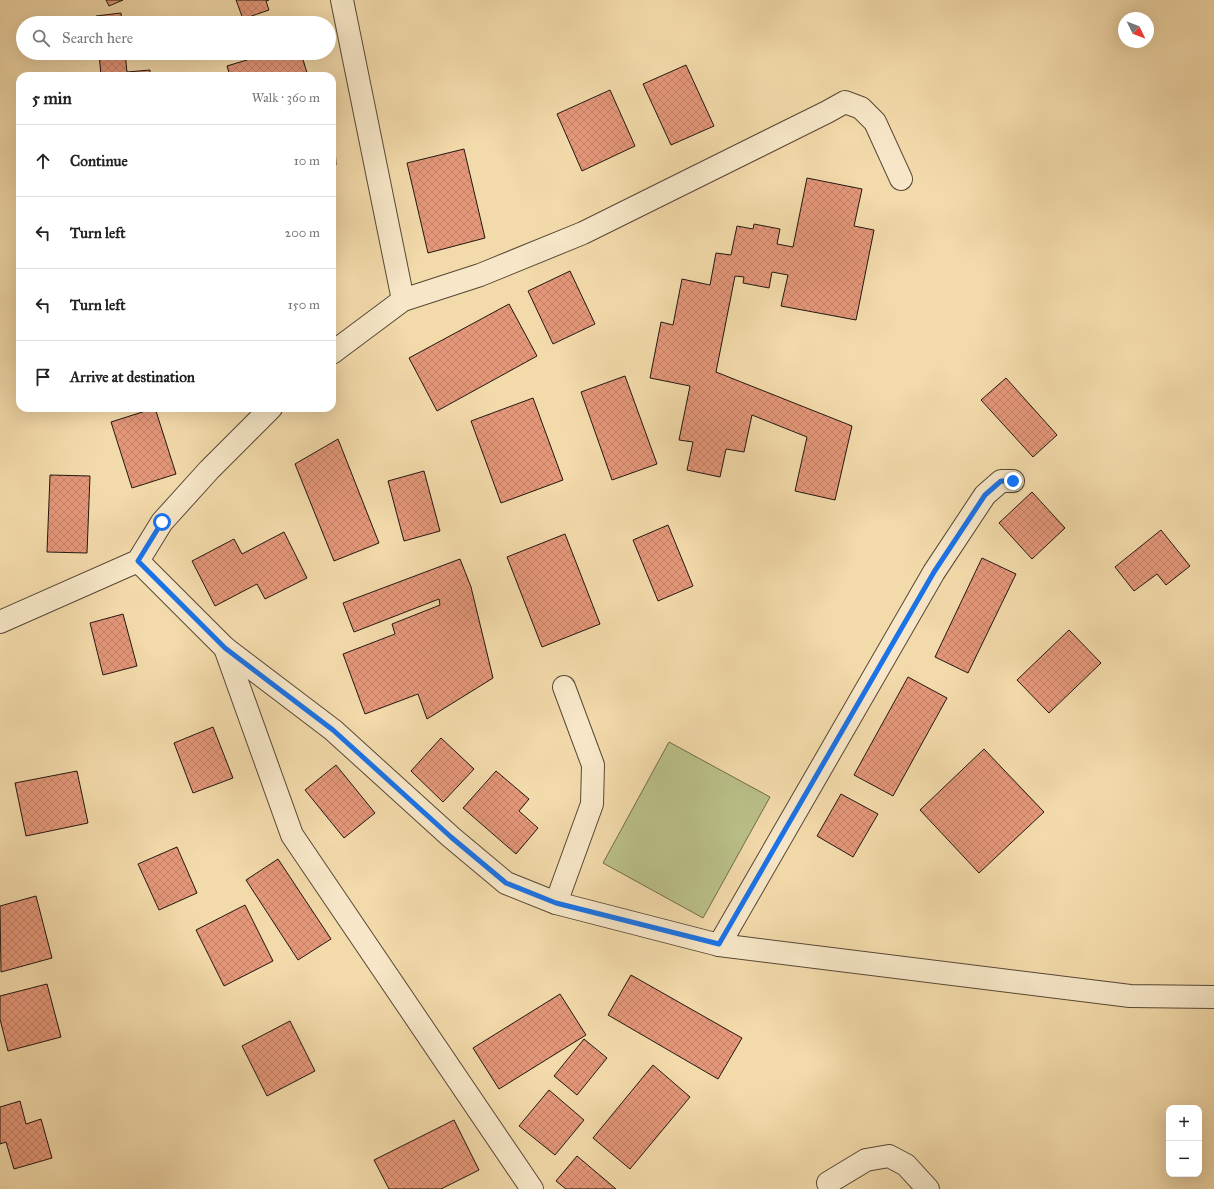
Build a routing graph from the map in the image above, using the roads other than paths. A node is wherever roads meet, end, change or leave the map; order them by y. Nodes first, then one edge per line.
1 (342, 0) edge
2 (901, 178) dead end
3 (403, 300) junction
4 (336, 350) edge
5 (258, 413) edge
6 (1013, 481) dead end
7 (138, 561) junction
8 (0, 622) edge
9 (225, 648) junction
10 (564, 687) dead end
11 (556, 903) junction
12 (719, 944) junction
13 (1214, 997) edge
14 (828, 1183) dead end
15 (532, 1189) edge
16 (928, 1189) edge

1 - 3 street
2 - 3 street
3 - 4 street
5 - 7 street
6 - 12 street
7 - 8 street
7 - 9 street
9 - 11 street
9 - 15 street
10 - 11 street
11 - 12 street
12 - 13 street
14 - 16 street

